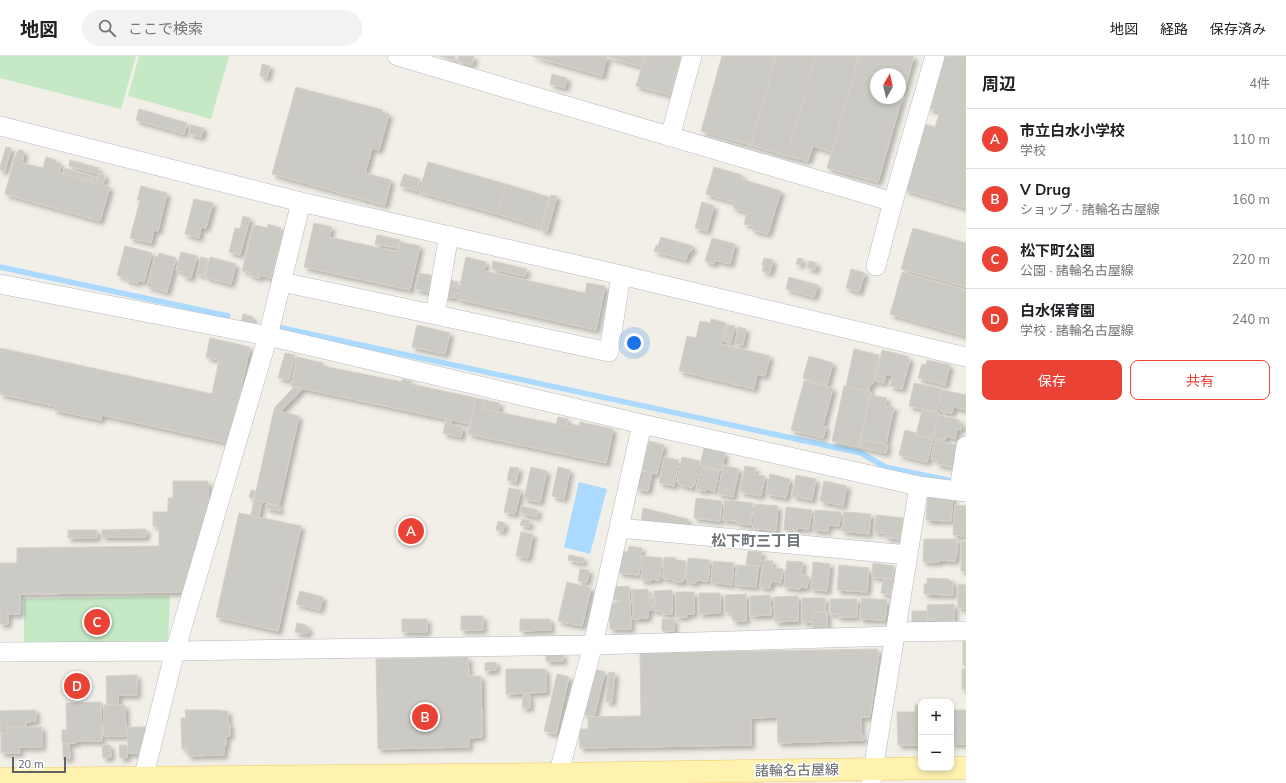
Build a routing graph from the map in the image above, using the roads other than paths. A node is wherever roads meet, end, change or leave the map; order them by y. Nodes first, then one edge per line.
1 (397, 56) edge
2 (692, 56) edge
3 (935, 56) edge
4 (0, 126) edge
5 (670, 137) junction
6 (301, 202) junction
7 (893, 202) junction
8 (449, 235) junction
9 (876, 266) dead end
10 (621, 274) junction
11 (282, 282) junction
12 (0, 284) edge
13 (435, 315) junction
14 (268, 336) junction
15 (966, 357) edge
16 (642, 424) junction
17 (966, 446) edge
18 (919, 486) junction
19 (961, 487) edge
20 (619, 528) junction
21 (908, 555) junction
22 (966, 631) edge
23 (895, 634) junction
24 (593, 645) junction
25 (175, 651) junction
26 (0, 652) edge
27 (954, 768) edge
28 (966, 768) edge
29 (918, 771) edge
30 (872, 776) edge
31 (0, 779) edge
32 (556, 779) edge
33 (143, 780) edge

1 - 5 street
2 - 5 street
3 - 7 street
4 - 6 street
5 - 7 street
6 - 8 street
6 - 11 street
7 - 9 street
8 - 10 street
8 - 13 street
10 - 13 street
10 - 15 street
11 - 13 street
11 - 14 street
12 - 14 street
14 - 16 street
14 - 25 street
16 - 18 street
16 - 20 street
17 - 19 street
18 - 19 street
18 - 21 street
20 - 21 street
20 - 24 street
21 - 23 street
22 - 23 street
23 - 24 street
23 - 30 street
24 - 25 street
24 - 32 street
25 - 26 street
25 - 33 street
27 - 28 main road
29 - 30 main road, 諸輪名古屋線
30 - 32 main road, 諸輪名古屋線
31 - 33 main road, 諸輪名古屋線
32 - 33 main road, 諸輪名古屋線

